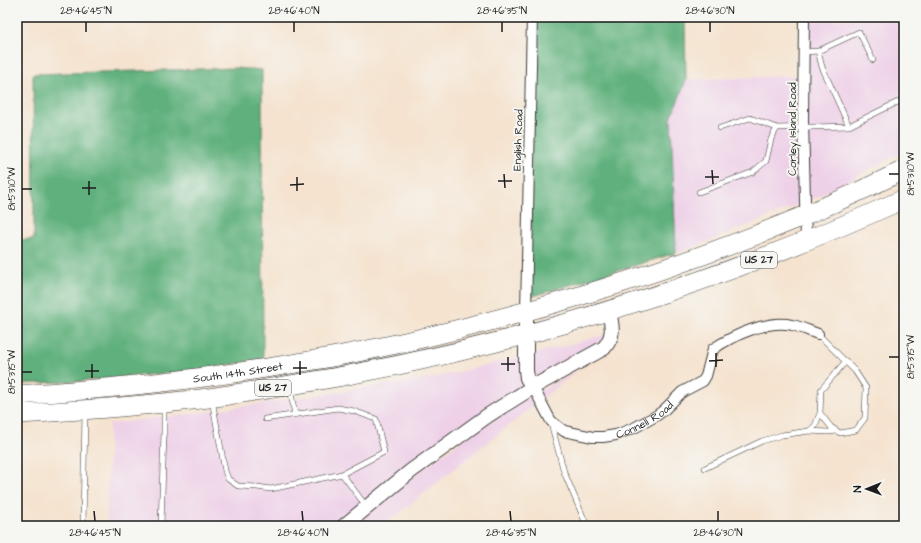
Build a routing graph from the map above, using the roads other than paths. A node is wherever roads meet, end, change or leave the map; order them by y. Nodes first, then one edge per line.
1 (532, 17) edge
2 (804, 17) edge
3 (818, 51) junction
4 (804, 52) junction
5 (873, 60) dead end
6 (904, 99) edge
7 (849, 126) junction
8 (720, 128) dead end
9 (777, 128) junction
10 (803, 128) junction
11 (904, 170) edge
12 (699, 192) dead end
13 (904, 198) edge
14 (805, 216) junction
15 (806, 241) junction
16 (609, 311) junction
17 (526, 312) junction
18 (818, 334) joint
19 (525, 336) junction
20 (846, 361) junction
21 (290, 385) junction
22 (533, 387) junction
23 (111, 388) junction
24 (17, 395) edge
25 (212, 397) junction
26 (164, 403) junction
27 (85, 410) junction
28 (820, 413) junction
29 (17, 414) edge
30 (295, 414) junction
31 (265, 419) dead end
32 (551, 421) junction
33 (809, 431) junction
34 (837, 431) junction
35 (705, 468) dead end
36 (342, 474) junction
37 (367, 507) junction
38 (83, 526) edge
39 (161, 526) edge
40 (344, 526) edge
41 (587, 526) edge

1 - 17 street, English Road
2 - 4 street, Corley Island Road
3 - 4 lane
3 - 5 lane
3 - 7 lane
4 - 10 street, Corley Island Road
6 - 7 lane
7 - 10 lane
8 - 9 lane
9 - 10 lane
9 - 12 lane
10 - 14 street, Corley Island Road
11 - 14 highway, US 27
13 - 15 highway, US 27
14 - 15 street, Corley Island Road
14 - 17 highway, US 27
15 - 16 highway, US 27
16 - 19 highway, US 27
16 - 22 street
17 - 19 street, Connell Road
17 - 23 highway, South 14th Street / US 27
18 - 20 lane
18 - 32 street, Connell Road
19 - 21 highway, South 14th Street / US 27
19 - 22 street, Connell Road
20 - 28 lane
20 - 34 lane
21 - 25 highway, South 14th Street / US 27
21 - 30 lane
22 - 32 street, Connell Road
22 - 37 street
23 - 24 highway, South 14th Street / US 27
23 - 27 highway
25 - 26 highway, South 14th Street / US 27
25 - 36 lane
26 - 27 highway, South 14th Street / US 27
26 - 39 lane
27 - 29 highway, South 14th Street / US 27
27 - 38 lane
28 - 33 lane
28 - 34 lane
30 - 31 lane
30 - 36 lane
32 - 41 lane
33 - 34 lane
33 - 35 lane
36 - 37 lane
37 - 40 street

